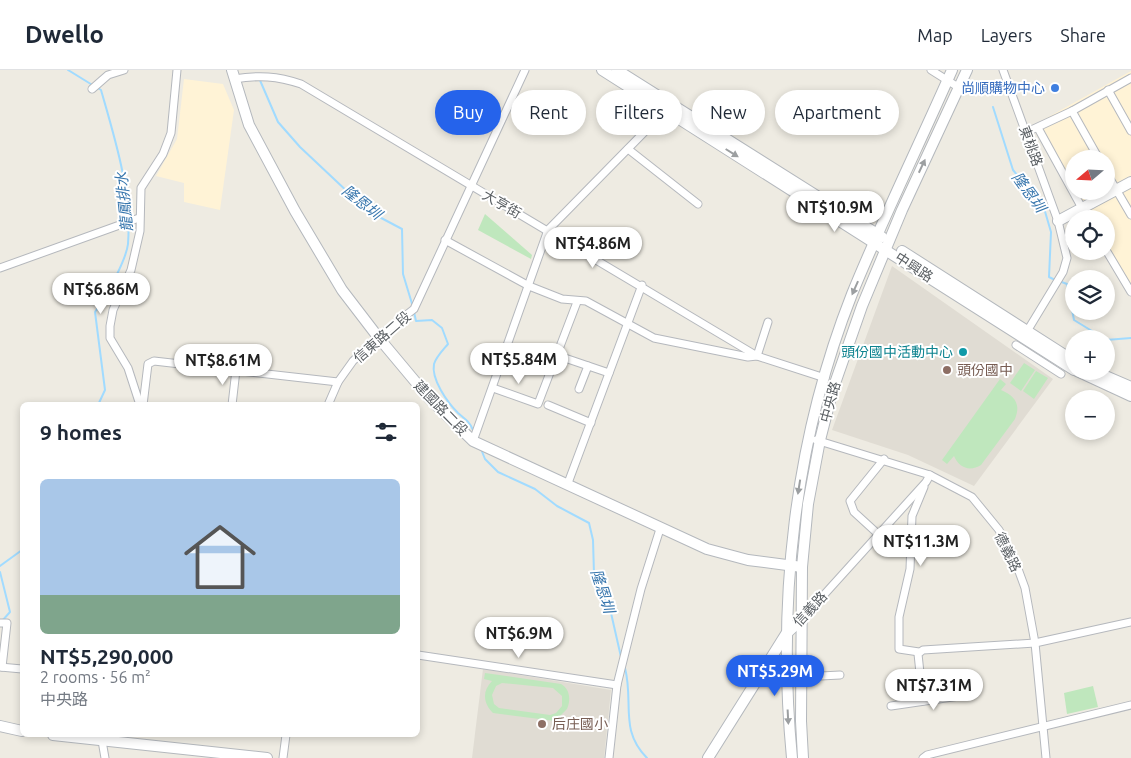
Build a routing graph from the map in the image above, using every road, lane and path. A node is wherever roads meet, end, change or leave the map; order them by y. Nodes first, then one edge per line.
1 (124, 70) edge
2 (177, 70) edge
3 (525, 70) edge
4 (602, 70) edge
5 (616, 70) edge
6 (932, 70) edge
7 (952, 70) edge
8 (967, 70) edge
9 (1003, 70) edge
10 (107, 72) edge
11 (233, 74) edge
12 (1131, 78) edge
13 (947, 82) junction
14 (958, 87) junction
15 (92, 89) dead end
16 (634, 90) edge
17 (1108, 90) junction
18 (1072, 111) junction
19 (682, 120) edge
20 (1038, 128) junction
21 (1131, 131) edge
22 (1027, 132) junction
23 (641, 135) edge
24 (628, 148) junction
25 (1094, 150) edge
26 (1131, 182) edge
27 (471, 186) junction
28 (1116, 190) junction
29 (812, 197) junction
30 (698, 204) dead end
31 (1082, 208) junction
32 (1131, 215) edge
33 (137, 219) junction
34 (1058, 221) junction
35 (548, 230) junction
36 (876, 239) junction
37 (445, 240) junction
38 (888, 246) junction
39 (1112, 260) edge
40 (0, 268) edge
41 (642, 285) junction
42 (529, 286) junction
43 (1131, 292) edge
44 (577, 302) junction
45 (768, 322) dead end
46 (627, 325) junction
47 (378, 337) junction
48 (1022, 338) junction
49 (556, 355) junction
50 (757, 356) junction
51 (1065, 357) edge
52 (1065, 364) edge
53 (588, 366) junction
54 (236, 370) junction
55 (609, 374) junction
56 (1061, 374) dead end
57 (825, 378) junction
58 (1097, 380) edge
59 (1115, 380) edge
60 (338, 382) junction
61 (1131, 387) edge
62 (494, 388) junction
63 (579, 389) dead end
64 (1131, 396) edge
65 (141, 402) edge
66 (142, 402) edge
67 (232, 402) edge
68 (329, 402) edge
69 (548, 406) dead end
70 (591, 423) junction
71 (807, 439) junction
72 (820, 440) junction
73 (473, 441) junction
74 (884, 459) junction
75 (930, 475) junction
76 (926, 482) junction
77 (568, 484) junction
78 (660, 529) junction
79 (878, 534) junction
80 (790, 566) junction
81 (802, 567) junction
82 (803, 618) junction
83 (1131, 622) edge
84 (3, 623) edge
85 (786, 634) junction
86 (1034, 643) junction
87 (918, 653) junction
88 (420, 655) edge
89 (1, 667) edge
90 (20, 669) edge
91 (840, 675) dead end
92 (802, 677) junction
93 (617, 685) junction
94 (973, 694) dead end
95 (923, 701) junction
96 (1131, 705) edge
97 (892, 706) dead end
98 (1044, 725) junction
99 (0, 726) edge
100 (20, 731) edge
101 (85, 737) edge
102 (286, 737) edge
103 (101, 738) edge
104 (105, 758) edge
105 (267, 758) edge
106 (283, 758) edge
107 (609, 758) edge
108 (708, 758) edge
109 (792, 758) edge
110 (803, 758) edge
111 (923, 758) edge
112 (1046, 758) edge

1 - 10 street
2 - 33 street
3 - 27 street, 信東路二段
4 - 16 street, 中興路
5 - 29 street, 中興路
6 - 13 street
7 - 13 street, 中央路
8 - 14 street, 中央路
9 - 22 street, 東桃路
10 - 15 street
11 - 27 street, 大亨街
11 - 47 street, 建國路二段
12 - 17 street
13 - 14 street
13 - 36 street, 中央路
38 -> 14 street, 中央路
17 - 18 street
17 - 21 street
18 - 20 street
18 - 25 street
19 -> 29 street, 中興路
20 - 22 street
20 - 31 street
22 - 34 street, 東桃路
23 - 24 street
24 - 30 street
24 - 35 street
26 - 28 street
27 - 35 street, 大亨街
27 - 37 street, 信東路二段
28 - 31 street
28 - 32 street
29 - 36 street, 中興路
31 - 34 street
33 - 40 street
33 - 65 street
34 - 48 street, 東桃路
35 - 41 street, 大亨街
35 - 42 street
36 - 38 street, 中興路
36 -> 57 street, 中央路
37 - 42 street
37 - 47 street, 信東路二段
38 - 48 street, 中興路
38 - 72 street, 中央路
39 - 43 street
41 - 46 street
41 - 50 street, 大亨街
42 - 44 street
42 - 62 street
44 - 46 street
44 - 49 street
45 - 50 street
46 - 50 street
46 - 55 street
47 - 60 street, 信東路二段
47 - 73 street, 建國路二段
48 - 51 street, 中興路
48 - 52 street, 中興路
48 - 56 street
49 - 53 street
49 - 62 street
50 - 57 street, 大亨街
53 - 55 street
53 - 63 street
54 - 60 street
54 - 66 street
54 - 67 street
55 - 70 street
57 - 71 street, 中央路
58 - 64 street, 中興路
59 - 61 street
60 - 68 street, 信東路二段
62 - 73 street
69 - 70 street
70 - 77 street
71 - 72 street, 德義路
71 -> 80 street, 中央路
72 - 74 street, 德義路
72 - 81 street, 中央路
73 - 77 street, 建國路二段
74 - 75 street, 德義路
74 - 79 street
75 - 76 street, 信義路
75 - 86 street, 德義路
76 - 79 street, 信義路
76 - 87 street
77 - 78 street, 建國路二段
78 - 80 street, 建國路二段
78 - 93 street
79 - 82 street, 信義路
80 - 81 street, 建國路二段
80 - 85 street, 中央路
81 - 82 street, 中央路
82 - 85 street, 信義路
82 - 92 street, 中央路
83 - 86 street
84 - 89 street
85 - 108 street, 信義路
85 -> 109 street, 中央路
86 - 87 street
86 - 98 street, 德義路
87 - 95 street
88 - 93 street
89 - 90 street
91 - 92 street
92 - 110 street, 中央路
93 - 107 street
94 - 95 street
95 - 97 street
96 - 98 street
98 - 111 street
98 - 112 street, 德義路
99 - 100 street
101 - 103 street
102 - 106 street
103 - 104 street
103 - 105 street

